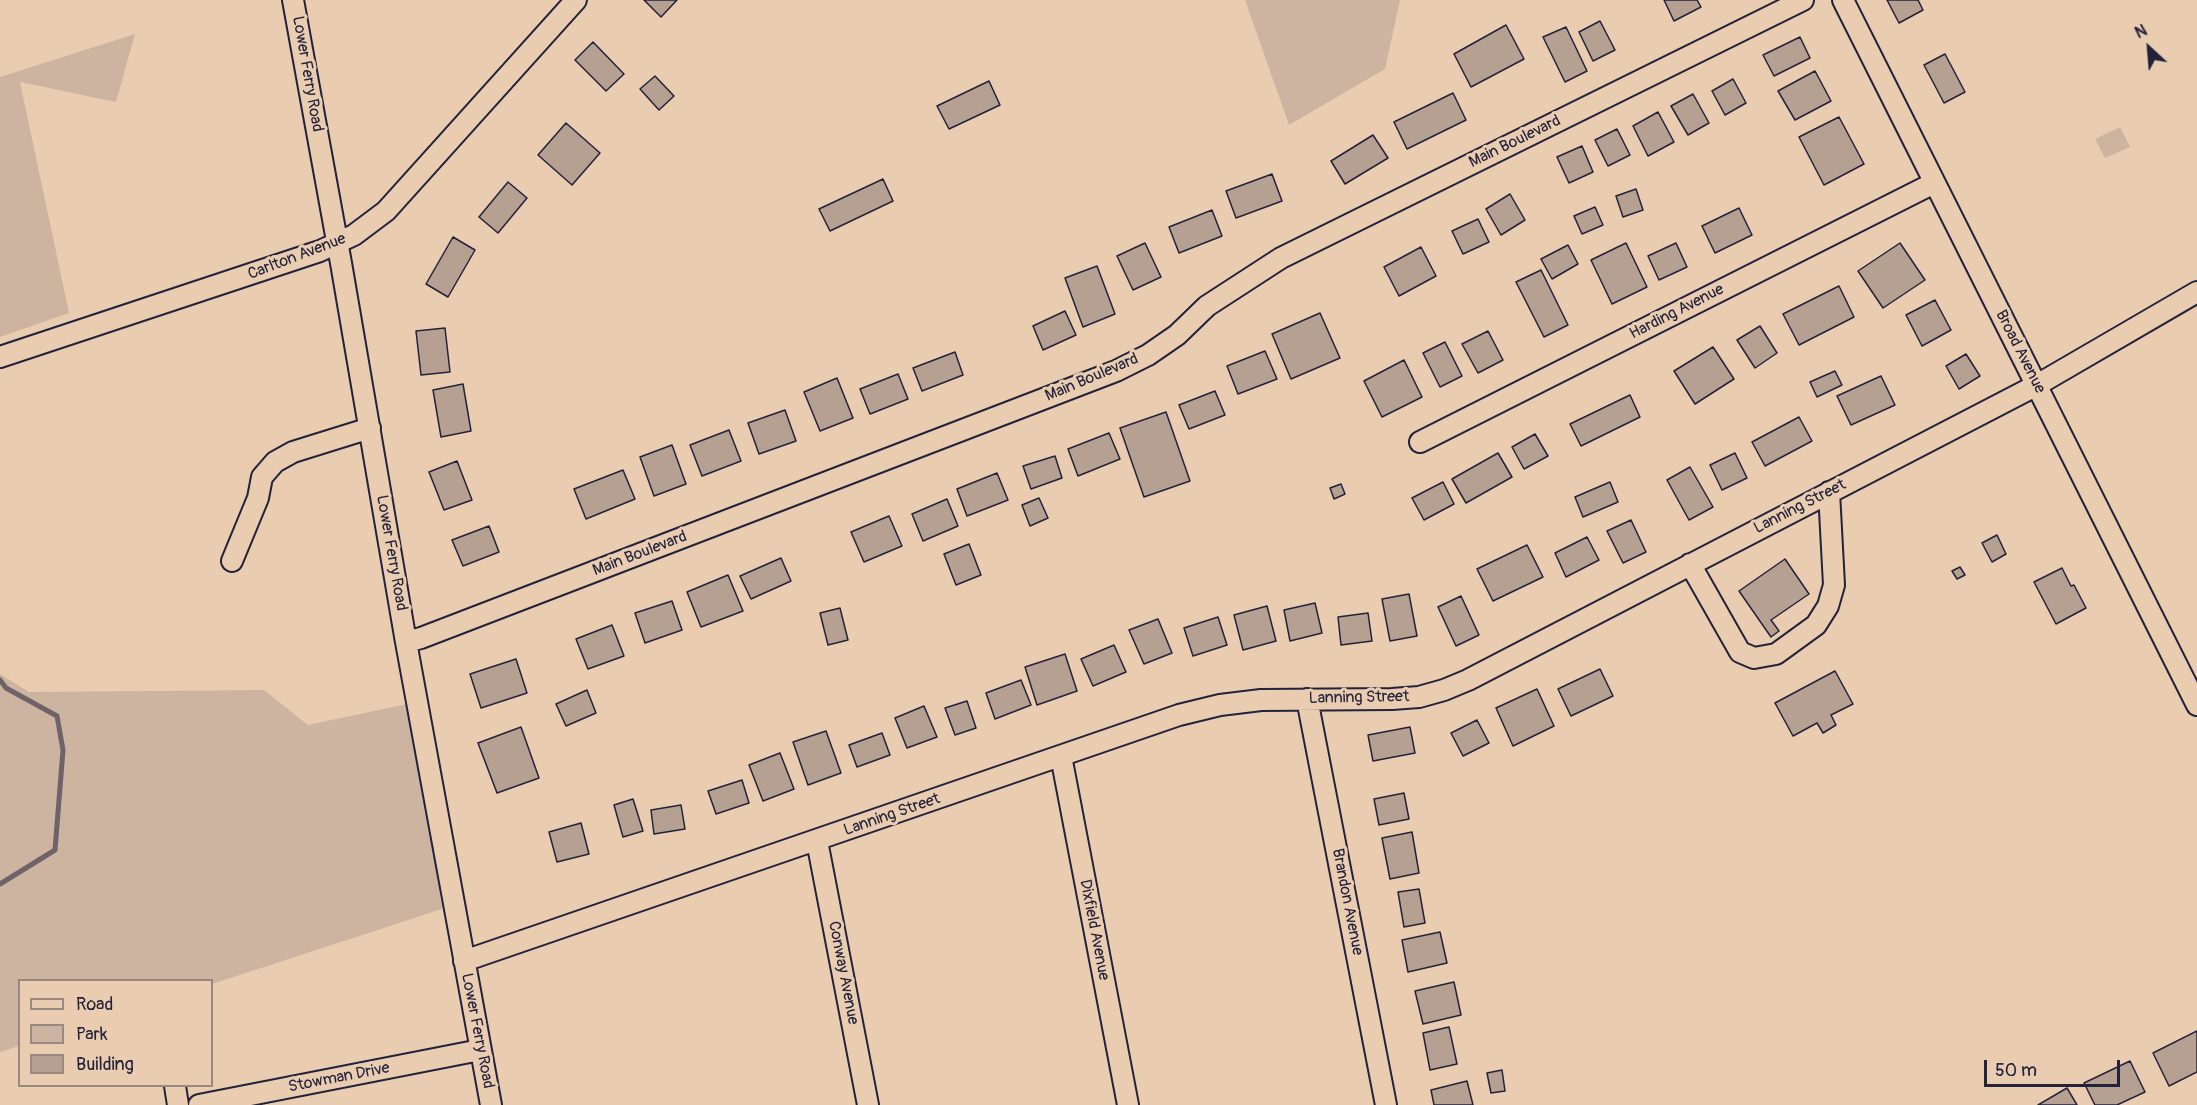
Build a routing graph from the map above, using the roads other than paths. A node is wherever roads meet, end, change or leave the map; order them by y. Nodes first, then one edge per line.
1 (293, 0) edge
2 (576, 0) edge
3 (1803, 0) edge
4 (1843, 0) edge
5 (1934, 183) junction
6 (338, 243) junction
7 (2197, 292) edge
8 (0, 357) edge
9 (2037, 385) junction
10 (370, 428) junction
11 (1420, 442) dead end
12 (1829, 492) junction
13 (232, 561) dead end
14 (1690, 564) junction
15 (406, 642) junction
16 (1307, 699) junction
17 (2197, 705) edge
18 (1060, 756) junction
19 (817, 841) junction
20 (464, 961) junction
21 (480, 1050) junction
22 (174, 1087) edge
23 (178, 1105) edge
24 (199, 1105) edge
25 (491, 1105) edge
26 (868, 1105) edge
27 (1128, 1105) edge
28 (1386, 1105) edge

1 - 6 street, Lower Ferry Road
2 - 6 street, Carlton Avenue
3 - 15 street, Main Boulevard
4 - 5 street, Broad Avenue
5 - 9 street, Broad Avenue
5 - 11 street, Harding Avenue
6 - 8 street, Carlton Avenue
6 - 10 street, Lower Ferry Road
7 - 9 street, Lanning Street
9 - 12 street, Lanning Street
9 - 17 street, Broad Avenue
10 - 13 street
10 - 15 street, Lower Ferry Road
12 - 14 street, Lanning Street
12 - 14 street
14 - 16 street, Lanning Street
15 - 20 street, Lower Ferry Road
16 - 18 street, Lanning Street
16 - 28 street, Brandon Avenue
18 - 19 street, Lanning Street
18 - 27 street, Dixfield Avenue
19 - 20 street, Lanning Street
19 - 26 street, Conway Avenue
20 - 21 street, Lower Ferry Road
21 - 24 street, Stowman Drive
21 - 25 street, Lower Ferry Road
22 - 23 street

